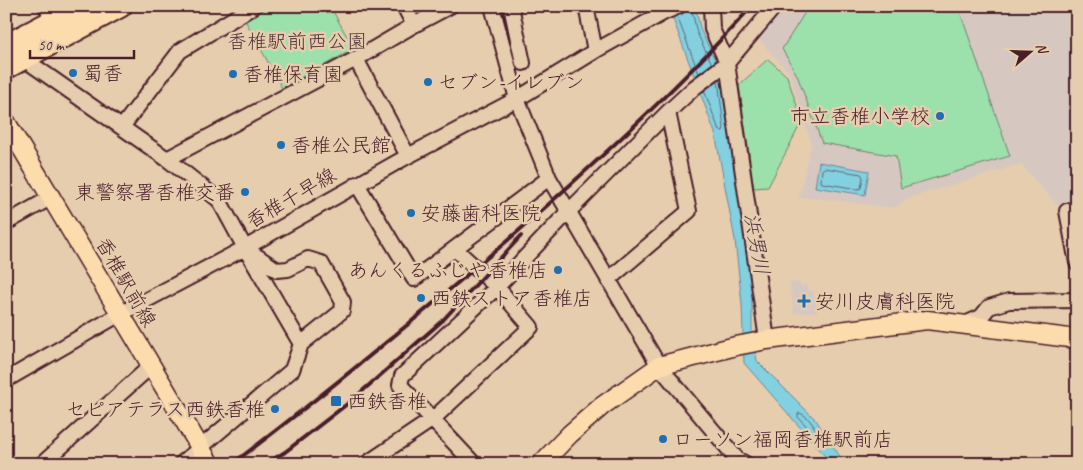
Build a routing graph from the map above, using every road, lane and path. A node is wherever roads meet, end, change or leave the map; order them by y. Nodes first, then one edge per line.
1 (81, 6) edge
2 (121, 6) edge
3 (254, 6) edge
4 (404, 6) edge
5 (450, 6) edge
6 (492, 6) edge
7 (510, 6) edge
8 (586, 6) edge
9 (679, 6) edge
10 (711, 6) edge
11 (775, 6) edge
12 (664, 9) edge
13 (51, 14) edge
14 (414, 25) junction
15 (6, 45) edge
16 (595, 51) junction
17 (356, 59) junction
18 (523, 62) dead end
19 (727, 62) junction
20 (15, 64) edge
21 (517, 99) junction
22 (668, 112) junction
23 (6, 122) edge
24 (122, 127) junction
25 (408, 156) junction
26 (167, 159) junction
27 (549, 178) junction
28 (357, 184) junction
29 (52, 197) junction
30 (1077, 208) edge
31 (568, 212) junction
32 (6, 223) edge
33 (245, 248) junction
34 (455, 249) junction
35 (1077, 262) edge
36 (608, 280) junction
37 (497, 287) junction
38 (1077, 300) edge
39 (120, 314) junction
40 (965, 324) junction
41 (1077, 338) edge
42 (763, 341) junction
43 (301, 344) junction
44 (151, 366) junction
45 (659, 366) junction
46 (6, 380) edge
47 (433, 419) junction
48 (200, 447) junction
49 (738, 462) edge
50 (42, 464) edge
51 (181, 464) edge
52 (210, 464) edge
53 (366, 464) edge
54 (474, 464) edge
55 (541, 464) edge

1 - 13 highway
2 - 20 highway
3 - 24 street
4 - 14 street
5 - 14 street
6 - 21 street
7 - 18 street
8 - 16 street
9 - 12 street, 香椎千早線
10 - 19 street
11 - 19 street
12 - 16 street, 香椎千早線
13 - 15 highway
14 - 17 street
16 - 21 street, 香椎千早線
17 - 25 street
17 - 26 street
19 - 22 street
19 - 42 street
20 - 24 street
21 - 25 street, 香椎千早線
21 - 27 street
22 - 31 street
22 - 36 street
23 - 29 main road, 香椎駅前線
24 - 26 street
25 - 28 street, 香椎千早線
26 - 33 street
27 - 31 street
27 - 34 street
28 - 33 street, 香椎千早線
28 - 34 street
29 - 32 street
29 - 39 main road, 香椎駅前線
30 - 35 street
31 - 36 street
31 - 37 street
33 - 39 street, 香椎千早線
33 - 43 street, 香椎千早線
33 - 43 street, 香椎千早線
34 - 37 street
36 - 45 street
37 - 47 street
37 - 47 street
38 - 40 street
39 - 44 main road, 香椎駅前線
39 - 46 street, 香椎千早線
40 - 41 main road
40 - 42 main road
42 - 45 main road
43 - 48 street
44 - 48 main road, 香椎駅前線
44 - 50 street
45 - 49 street
45 - 55 main road
47 - 53 street
47 - 54 street
48 - 51 street
48 - 52 main road, 香椎駅前線

